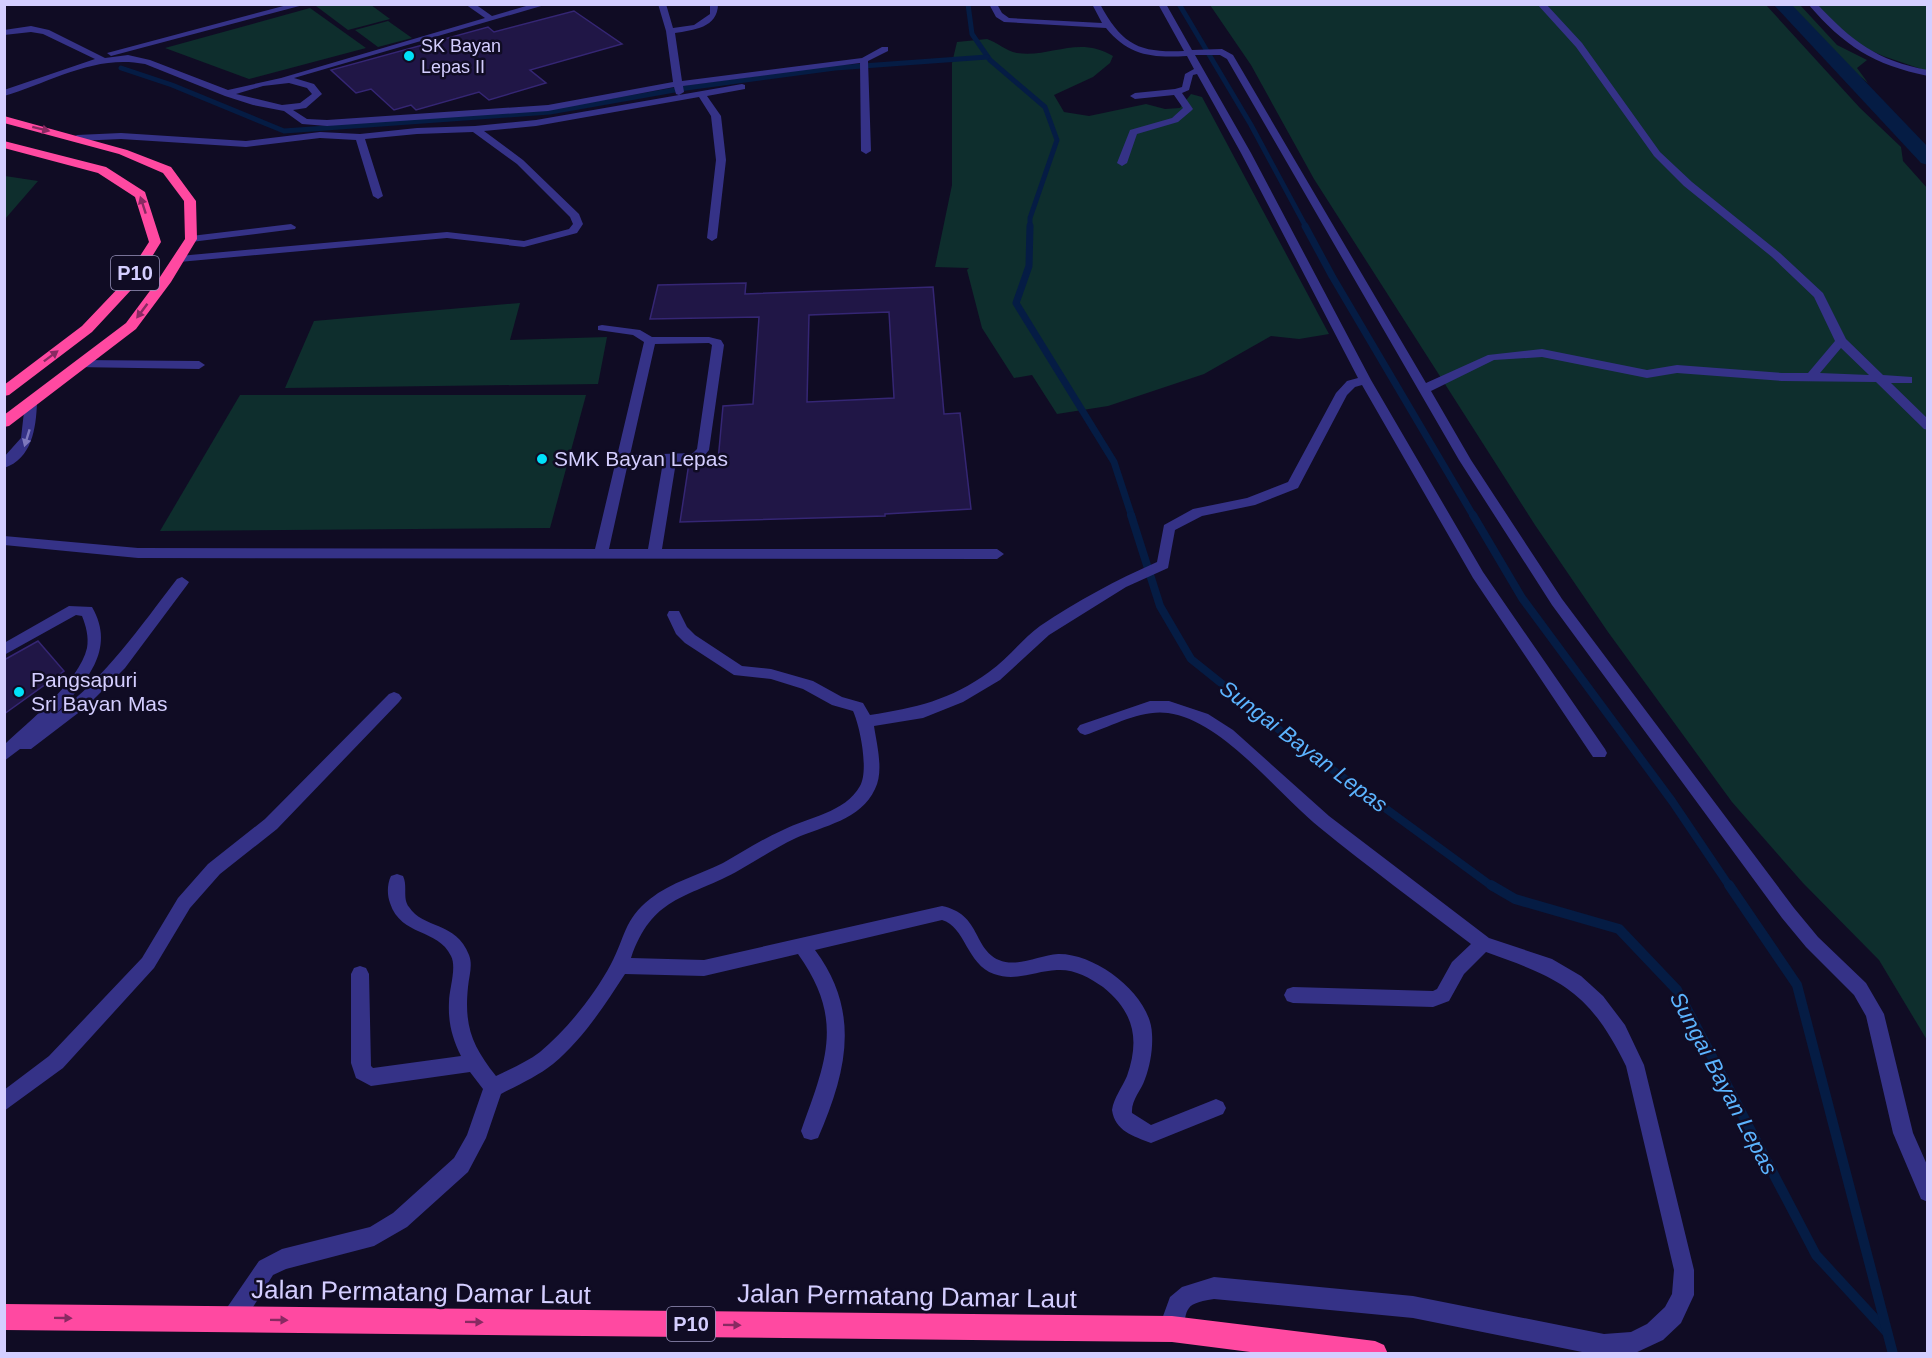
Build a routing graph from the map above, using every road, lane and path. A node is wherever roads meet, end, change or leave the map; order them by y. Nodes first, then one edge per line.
1 (303, 4) edge
2 (544, 4) edge
3 (662, 4) edge
4 (714, 4) edge
5 (993, 4) edge
6 (1096, 4) edge
7 (1161, 4) edge
8 (1541, 4) edge
9 (1812, 4) edge
10 (470, 5) edge
11 (491, 19) junction
12 (1105, 26) junction
13 (670, 31) junction
14 (4, 33) edge
15 (885, 49) dead end
16 (1192, 53) junction
17 (103, 59) junction
18 (864, 65) junction
19 (1198, 70) junction
20 (1928, 73) edge
21 (276, 80) junction
22 (742, 87) dead end
23 (679, 90) junction
24 (1177, 92) junction
25 (4, 93) edge
26 (229, 93) junction
27 (700, 94) junction
28 (1136, 96) dead end
29 (288, 110) junction
30 (4, 119) edge
31 (324, 129) junction
32 (475, 129) junction
33 (360, 137) junction
34 (77, 138) junction
35 (4, 144) edge
36 (866, 151) dead end
37 (1122, 163) dead end
38 (378, 196) dead end
39 (291, 227) dead end
40 (712, 238) dead end
41 (191, 239) junction
42 (179, 259) junction
43 (602, 328) dead end
44 (650, 341) junction
45 (1841, 341) junction
46 (79, 364) junction
47 (199, 365) dead end
48 (1811, 376) junction
49 (1877, 377) junction
50 (1365, 380) junction
51 (1908, 380) dead end
52 (1424, 389) junction
53 (4, 392) edge
54 (31, 403) junction
55 (4, 423) edge
56 (1928, 426) edge
57 (670, 458) junction
58 (624, 459) junction
59 (4, 464) edge
60 (4, 540) edge
61 (654, 553) junction
62 (601, 554) junction
63 (997, 554) dead end
64 (182, 582) dead end
65 (674, 615) dead end
66 (4, 650) edge
67 (394, 698) dead end
68 (866, 722) junction
69 (1085, 729) dead end
70 (1599, 753) dead end
71 (4, 755) edge
72 (4, 761) edge
73 (397, 881) dead end
74 (1483, 943) junction
75 (802, 946) junction
76 (620, 966) junction
77 (360, 974) dead end
78 (1293, 995) dead end
79 (473, 1063) junction
80 (494, 1088) junction
81 (4, 1102) edge
82 (1216, 1108) dead end
83 (811, 1131) dead end
84 (1928, 1192) edge
85 (4, 1317) edge
86 (232, 1320) junction
87 (1172, 1329) junction
88 (1375, 1353) edge

1 - 17 street
2 - 11 street
3 - 13 street
4 - 13 street
5 - 12 street
6 - 12 street
7 - 16 street
8 - 45 street
9 - 20 street
10 - 11 street
11 - 21 street
12 - 16 street
13 - 23 street
14 - 17 street
15 - 18 street
16 - 19 street
16 - 52 street
17 - 25 street
17 - 26 street
18 - 23 street
18 - 36 street
19 - 24 street
19 - 50 street
21 - 26 street
21 - 29 street
22 - 27 street
23 - 27 street
23 - 31 street
23 - 32 street
24 - 28 street
24 - 37 street
26 - 29 street
27 - 40 street
29 - 31 street
30 -> 34 highway
31 - 33 street
31 - 34 street
32 - 33 street
32 - 42 street
33 - 38 street
34 - 41 highway
53 -> 35 highway, P10
39 - 41 street
41 - 42 highway, P10
42 -> 46 highway, P10
43 - 44 street
44 - 57 street
44 - 58 street
45 - 48 street
45 - 49 street
46 - 47 street
46 - 54 highway, P10
48 - 49 street
48 - 52 street
49 - 51 street
49 - 56 street
50 - 68 street
50 - 70 street
52 - 84 street
54 - 55 highway, P10
54 -> 59 street
57 - 58 street
57 - 61 street
58 - 62 street
60 - 62 street
61 - 62 street
61 - 63 street
64 - 72 street
65 - 68 street
66 - 71 street
67 - 81 street
68 - 76 street
69 - 74 street
73 - 79 street
74 - 78 street
74 - 87 street
75 - 76 street
75 - 82 street
75 - 83 street
76 - 80 street
77 - 79 street
79 - 80 street
80 - 86 street
85 -> 86 highway, Jalan Permatang Damar Laut / P10
86 -> 87 highway, Jalan Permatang Damar Laut / P10
87 - 88 highway, Jalan Permatang Damar Laut / P10

